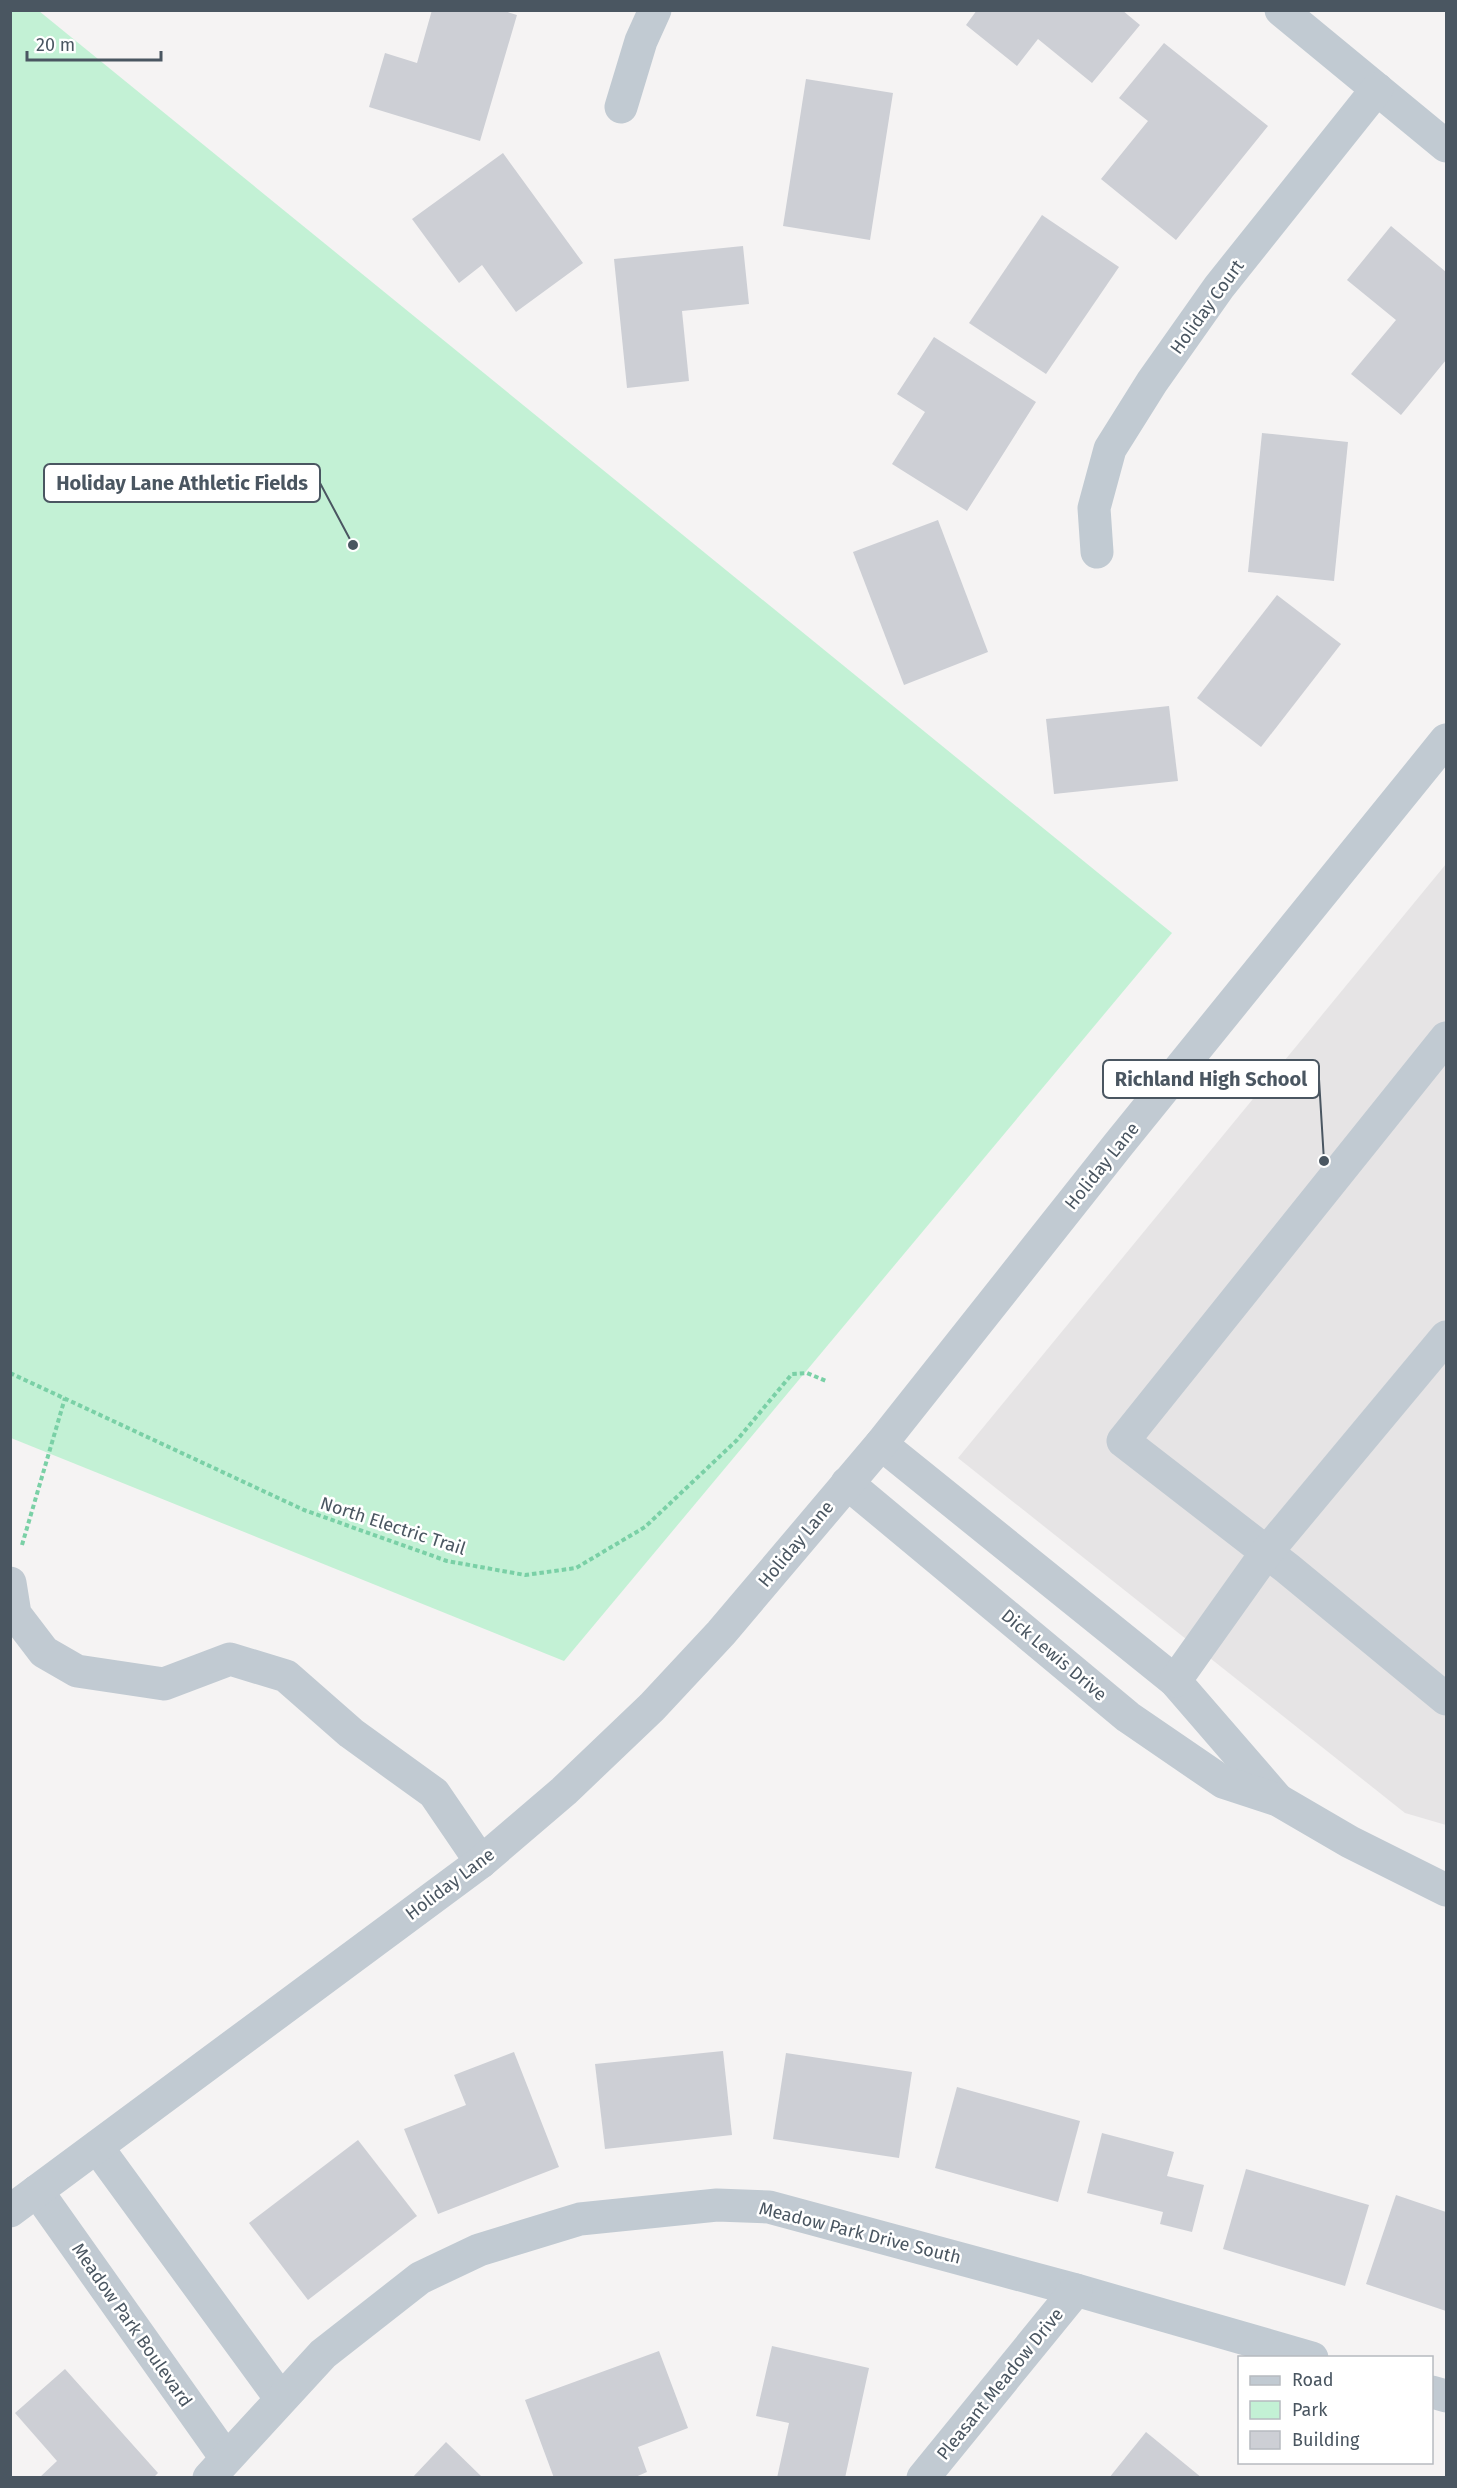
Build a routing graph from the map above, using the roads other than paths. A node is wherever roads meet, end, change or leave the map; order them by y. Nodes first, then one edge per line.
1 (655, 10) edge
2 (1281, 10) edge
3 (1377, 89) junction
4 (621, 107) dead end
5 (1446, 146) edge
6 (1097, 552) dead end
7 (1446, 740) edge
8 (1446, 1038) edge
9 (1446, 1337) edge
10 (881, 1444) junction
11 (847, 1484) junction
12 (1266, 1553) junction
13 (10, 1583) edge
14 (1175, 1681) junction
15 (1446, 1699) edge
16 (1278, 1800) junction
17 (482, 1862) junction
18 (1446, 1890) edge
19 (97, 2147) junction
20 (37, 2191) junction
21 (10, 2211) edge
22 (1076, 2290) junction
23 (1305, 2356) edge
24 (281, 2399) junction
25 (218, 2468) edge
26 (923, 2478) edge

1 - 4 street
2 - 3 street
3 - 5 street
3 - 6 street, Holiday Court
7 - 10 street, Holiday Lane
8 - 12 street
9 - 12 street
10 - 11 street, Holiday Lane
10 - 14 street, Dick Lewis Drive
11 - 16 street, Dick Lewis Drive
11 - 17 street, Holiday Lane
12 - 14 street
12 - 15 street
13 - 17 street
14 - 16 street, Dick Lewis Drive
16 - 18 street, Dick Lewis Drive
17 - 19 street, Holiday Lane
19 - 20 street, Holiday Lane
19 - 24 street
20 - 21 street, Holiday Lane
20 - 25 street, Meadow Park Boulevard
22 - 23 street, Meadow Park Drive South
22 - 24 street, Meadow Park Drive South
22 - 26 street, Pleasant Meadow Drive
24 - 25 street, Meadow Park Drive South

